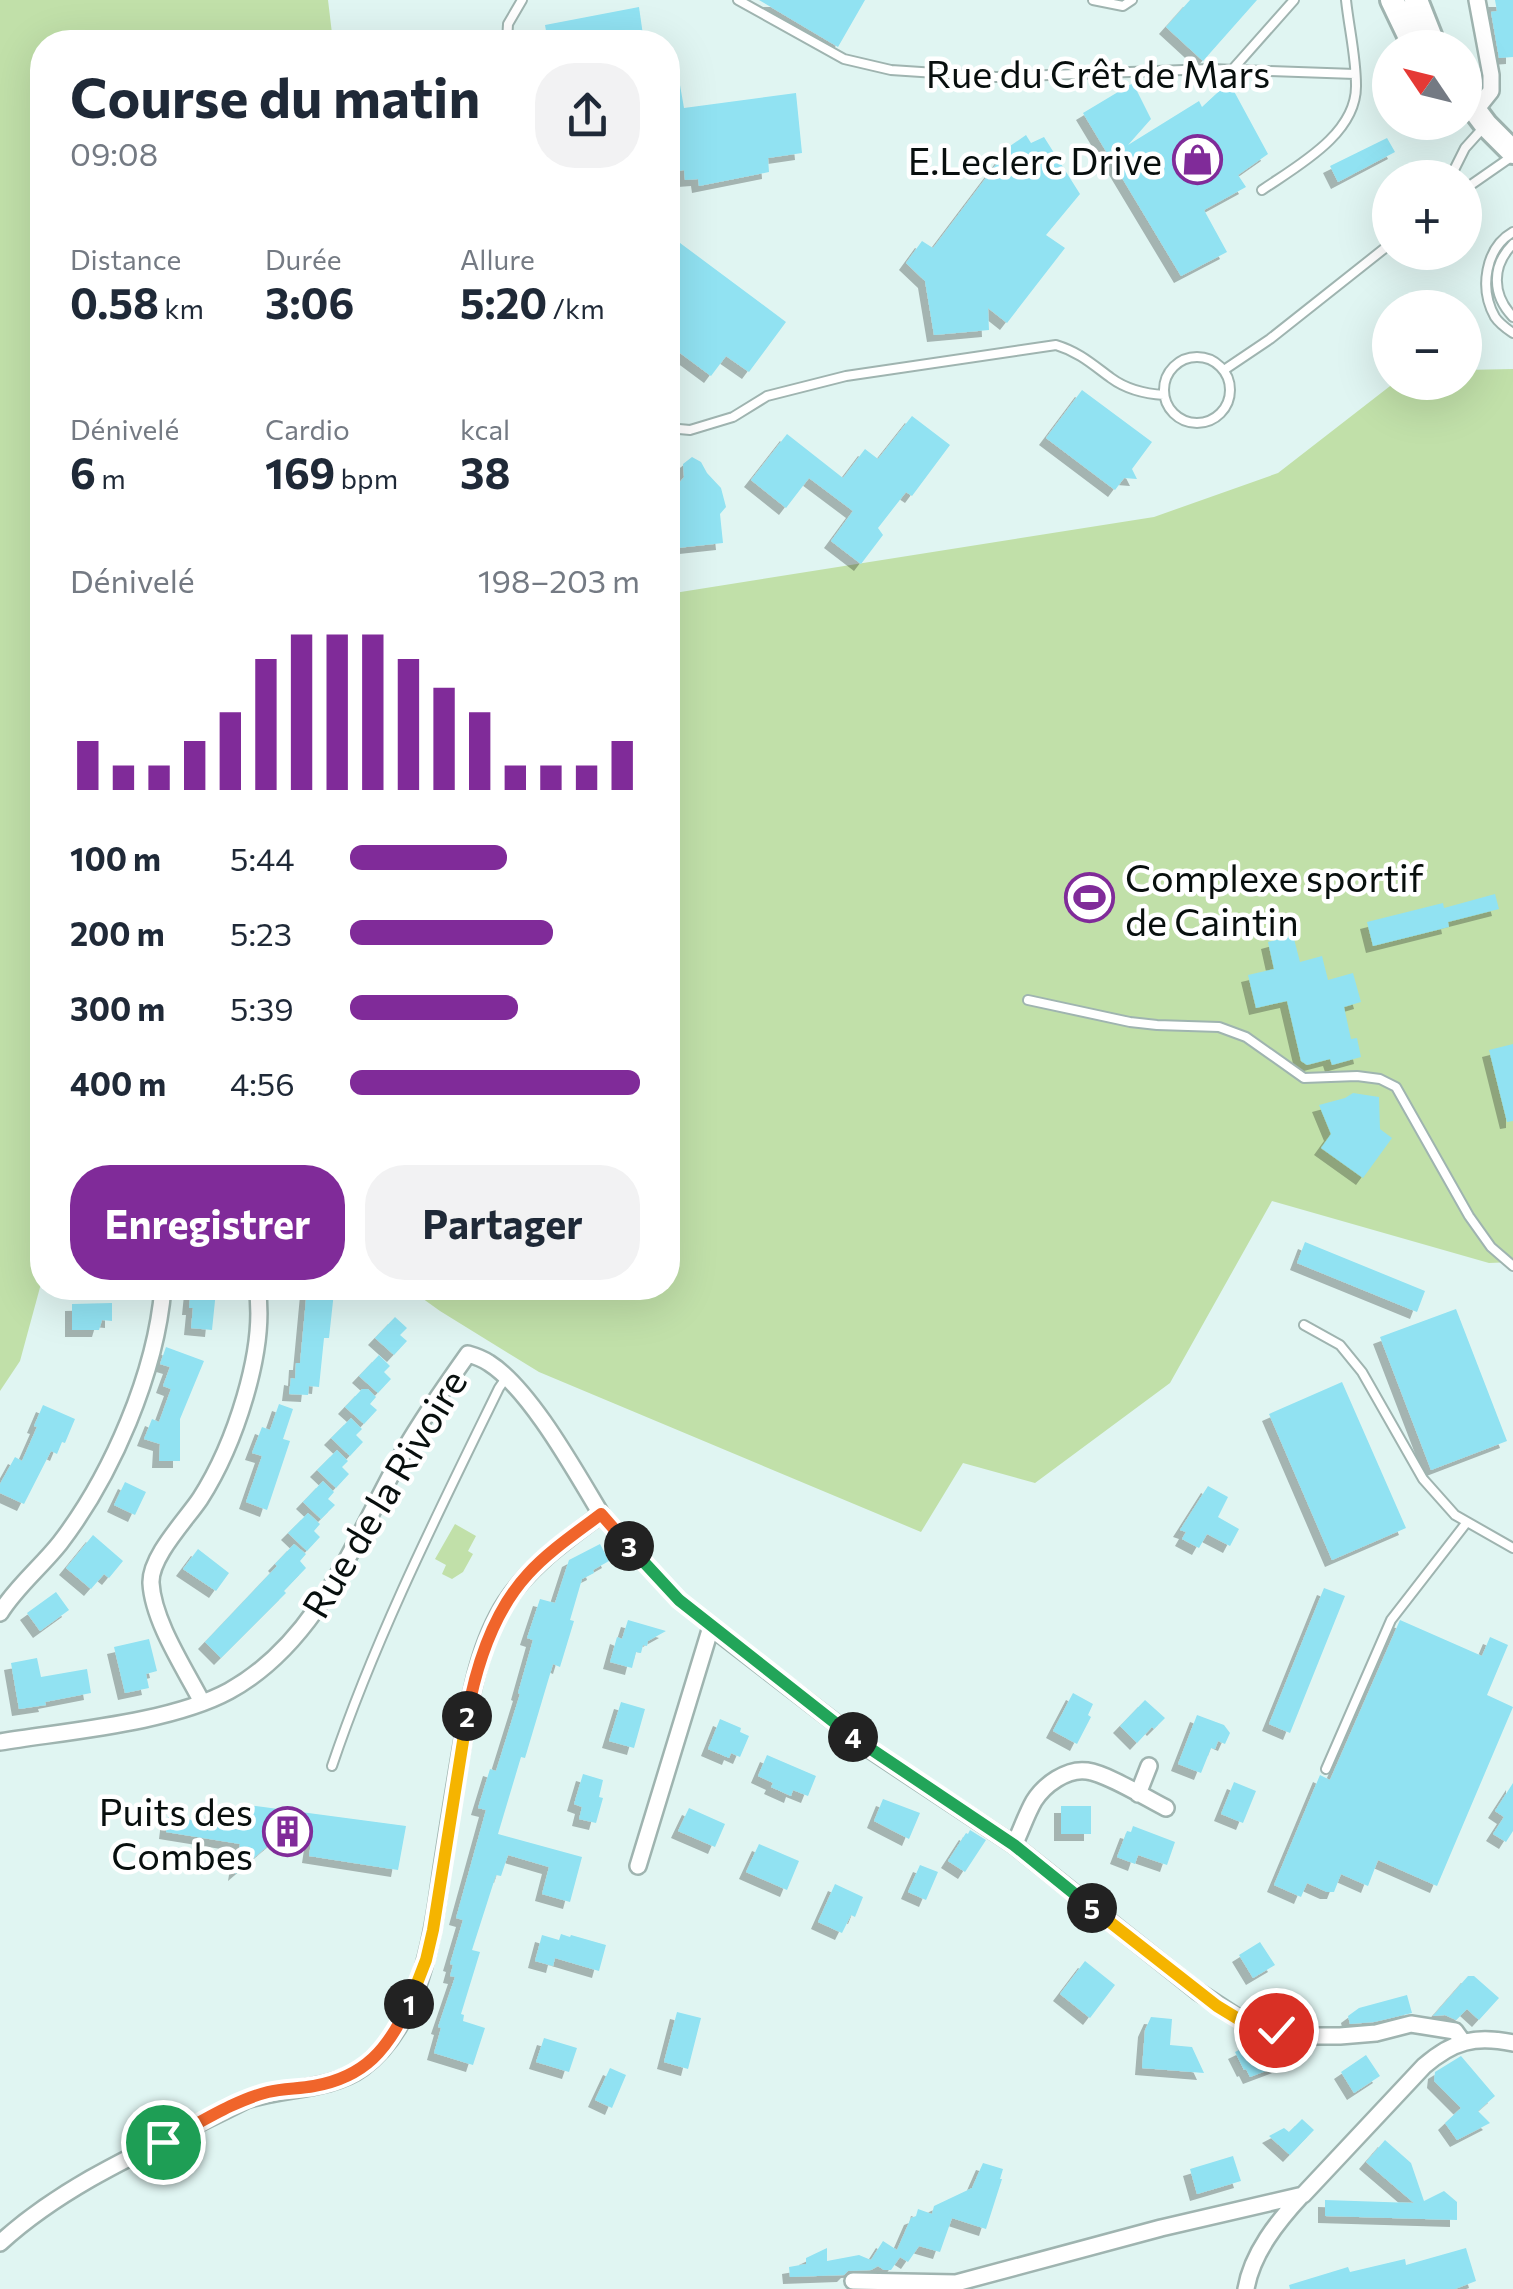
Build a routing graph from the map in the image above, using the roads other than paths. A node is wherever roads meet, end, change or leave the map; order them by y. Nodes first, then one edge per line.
1 (522, 0) edge
2 (738, 0) edge
3 (1093, 0) edge
4 (1132, 0) edge
5 (1294, 0) edge
6 (1346, 0) edge
7 (1392, 0) edge
8 (1416, 0) edge
9 (1477, 0) edge
10 (508, 30) edge
11 (1406, 30) edge
12 (1428, 30) edge
13 (1232, 70) junction
14 (1355, 74) junction
15 (1482, 100) edge
16 (1482, 119) edge
17 (1513, 154) edge
18 (1482, 177) edge
19 (1262, 190) dead end
20 (1513, 232) edge
21 (1513, 244) edge
22 (1372, 258) edge
23 (1513, 317) edge
24 (1513, 333) edge
25 (1224, 370) junction
26 (1164, 395) junction
27 (680, 429) edge
28 (1028, 1000) dead end
29 (1513, 1266) edge
30 (161, 1300) edge
31 (257, 1300) edge
32 (1304, 1325) dead end
33 (507, 1377) junction
34 (601, 1514) junction
35 (1467, 1522) junction
36 (1513, 1548) edge
37 (0, 1613) edge
38 (711, 1627) junction
39 (202, 1702) junction
40 (0, 1742) edge
41 (332, 1766) dead end
42 (1149, 1766) dead end
43 (1326, 1769) dead end
44 (1138, 1794) junction
45 (1166, 1808) dead end
46 (1014, 1845) junction
47 (638, 1866) dead end
48 (1463, 2042) junction
49 (1513, 2043) edge
50 (1303, 2195) junction
51 (0, 2243) edge
52 (852, 2281) dead end
53 (1246, 2289) edge

1 - 10 lane
2 - 13 lane, Rue du Crêt de Mars
3 - 4 lane
5 - 13 lane
6 - 14 lane
7 - 11 main road
8 - 12 main road
9 - 15 street
13 - 14 lane, Rue du Crêt de Mars
14 - 19 lane
16 - 17 main road
17 - 18 lane
20 - 24 lane
21 - 23 lane
22 - 25 lane
25 - 26 lane
25 - 26 lane
26 - 27 lane
28 - 29 lane
30 - 37 street
31 - 39 street
32 - 35 lane
33 - 34 street
33 - 39 street, Rue de la Rivoire
33 - 41 lane
34 - 38 lane
34 - 51 street
35 - 36 lane
35 - 43 lane
38 - 46 street
38 - 47 street
39 - 40 street, Rue de la Rivoire
42 - 44 street
44 - 45 street
44 - 46 street
46 - 48 street
48 - 49 street
48 - 50 street
50 - 52 street
50 - 53 street

